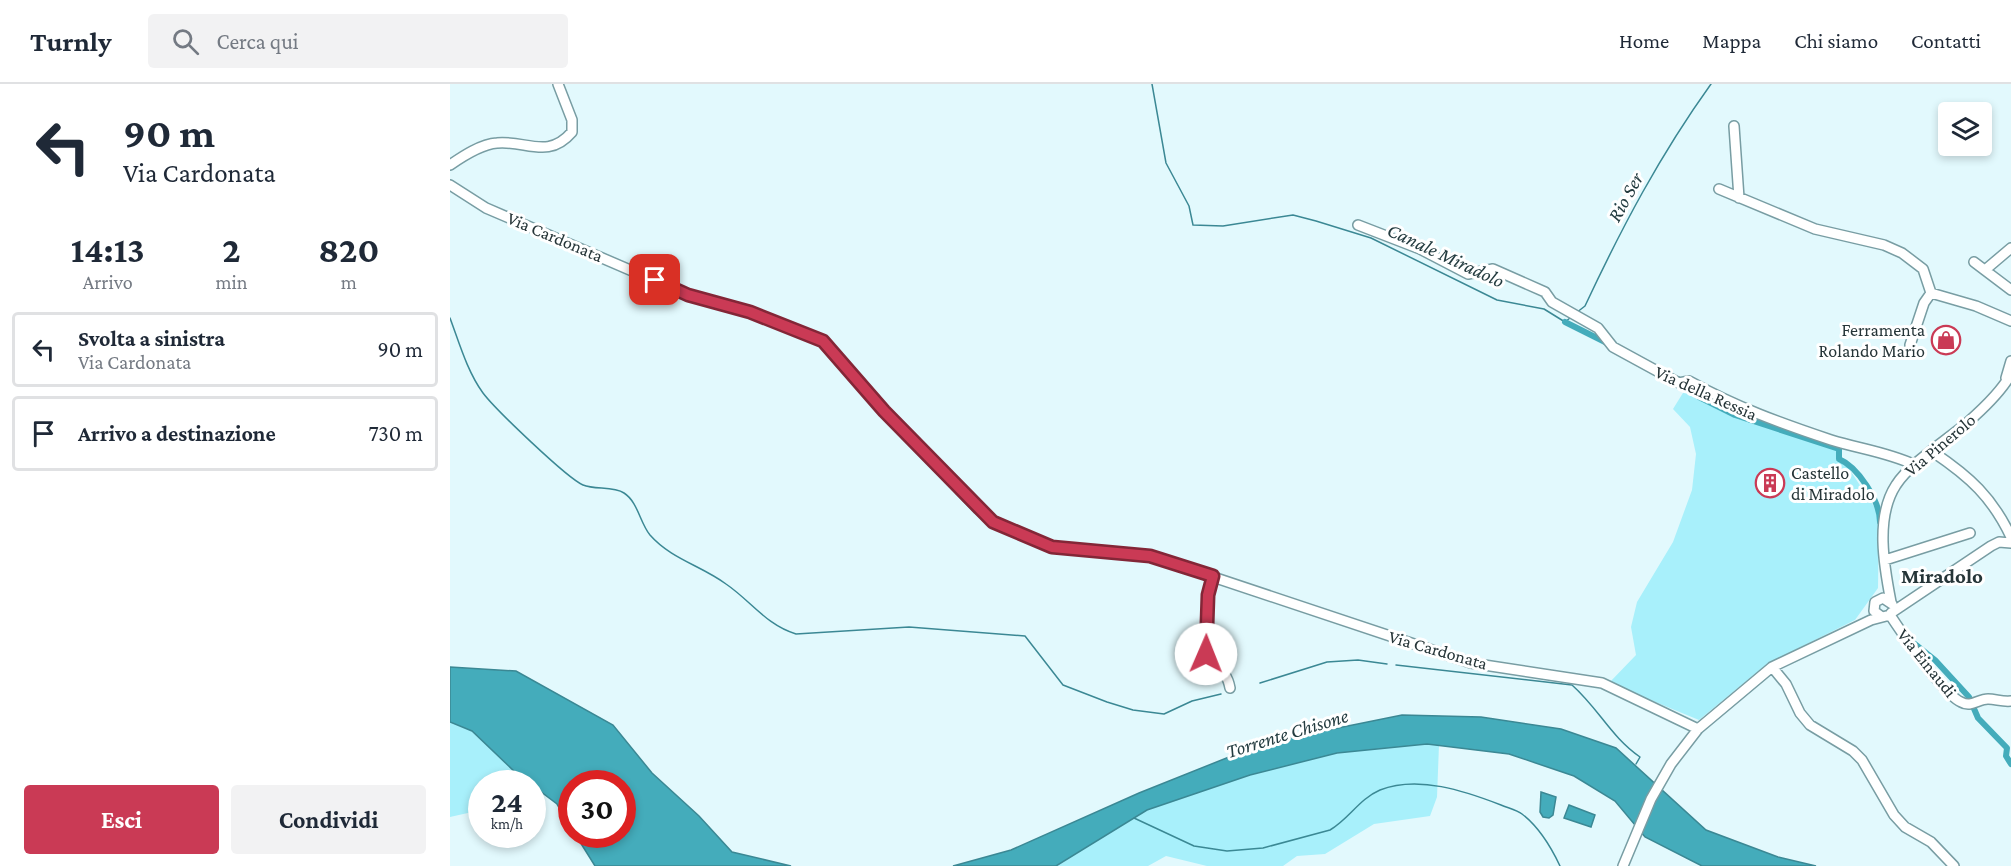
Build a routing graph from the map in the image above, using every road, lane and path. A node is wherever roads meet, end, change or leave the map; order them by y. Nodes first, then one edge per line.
1 (558, 84) edge
2 (1734, 126) dead end
3 (450, 165) edge
4 (450, 185) edge
5 (1719, 189) dead end
6 (1739, 198) junction
7 (1358, 225) dead end
8 (2011, 248) edge
9 (1974, 262) dead end
10 (1985, 270) junction
11 (2011, 290) edge
12 (1930, 293) junction
13 (2011, 321) edge
14 (1911, 345) dead end
15 (2011, 361) edge
16 (2011, 374) edge
17 (2002, 386) junction
18 (1933, 452) junction
19 (1915, 465) junction
20 (1970, 533) dead end
21 (2011, 537) edge
22 (2011, 543) edge
23 (1885, 560) junction
24 (1213, 576) junction
25 (1887, 582) junction
26 (1877, 602) junction
27 (1889, 610) junction
28 (1858, 626) junction
29 (1772, 667) junction
30 (1230, 688) dead end
31 (2011, 701) edge
32 (1698, 729) junction
33 (1623, 866) edge
34 (1954, 866) edge

1 - 3 street
2 - 6 street
4 - 24 street, Via Cardonata
5 - 6 street
6 - 12 street
7 - 19 street, Via della Ressia
8 - 10 street
9 - 10 street
10 - 11 street
12 - 13 street
12 - 14 street
15 - 17 street, Via Pinerolo
16 - 17 street, Via Pinerolo
17 - 18 street, Via Pinerolo
18 - 19 street, Via Pinerolo
18 - 21 street
19 - 23 street, Via Pinerolo
20 - 23 street
22 - 27 street
23 - 25 street, Via Pinerolo
24 - 30 street
24 - 32 street, Via Cardonata
25 - 26 street, Via Pinerolo
25 - 27 street, Via Pinerolo
26 - 27 street
26 - 27 street, Via Einaudi
26 - 28 street, Via Pinerolo
27 - 28 street, Via Pinerolo
27 - 31 street, Via Einaudi
28 - 29 street, Via Pinerolo
29 - 32 street, Via Pinerolo
29 - 34 street
32 - 33 street, Via Pinerolo

